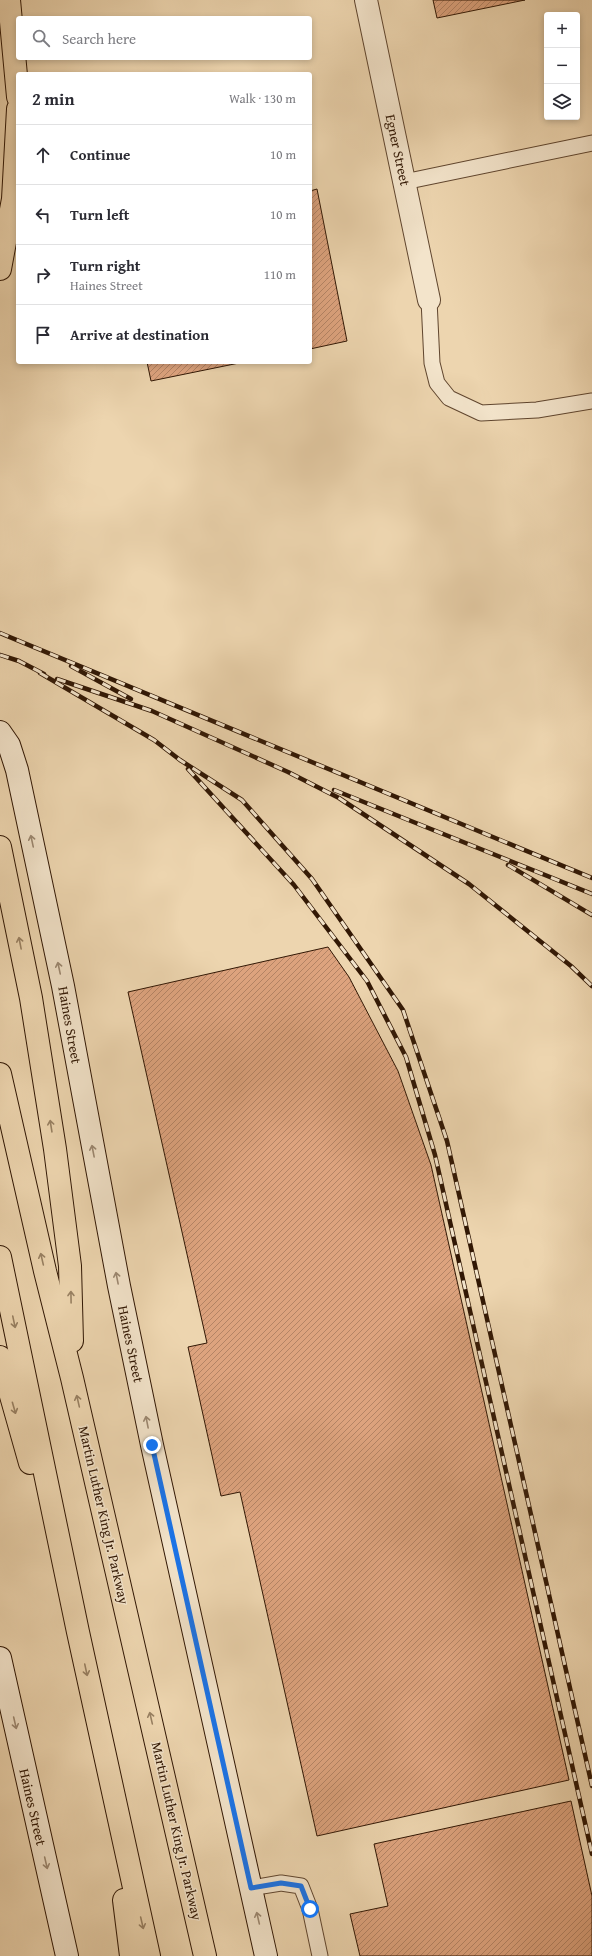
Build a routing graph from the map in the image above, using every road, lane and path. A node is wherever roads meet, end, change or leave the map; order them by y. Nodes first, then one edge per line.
1 (9, 0) edge
2 (366, 0) edge
3 (16, 75) edge
4 (592, 143) edge
5 (16, 144) edge
6 (404, 182) junction
7 (0, 269) edge
8 (429, 300) joint
9 (592, 401) edge
10 (0, 732) edge
11 (0, 847) edge
12 (0, 1074) edge
13 (0, 1257) edge
14 (0, 1357) edge
15 (72, 1378) junction
16 (78, 1632) junction
17 (0, 1658) edge
18 (109, 1776) junction
19 (182, 1852) junction
20 (251, 1888) junction
21 (67, 1956) edge
22 (131, 1956) edge
23 (149, 1956) edge
24 (205, 1956) edge
25 (218, 1956) edge
26 (266, 1956) edge
27 (320, 1956) edge

1 - 3 highway
2 - 6 street, Egner Street
4 - 6 lane
5 - 7 highway
6 - 8 street, Egner Street
8 - 9 lane
20 -> 10 street, Haines Street
15 -> 11 highway
15 -> 12 highway, Martin Luther King Jr. Parkway
13 -> 16 highway
14 -> 16 highway
19 -> 15 highway, Martin Luther King Jr. Parkway
16 -> 18 highway
17 -> 21 street, Haines Street
18 - 22 highway
18 -> 23 highway
19 - 24 highway, Martin Luther King Jr. Parkway
19 - 25 highway
26 -> 20 street, Haines Street
20 - 27 lane

